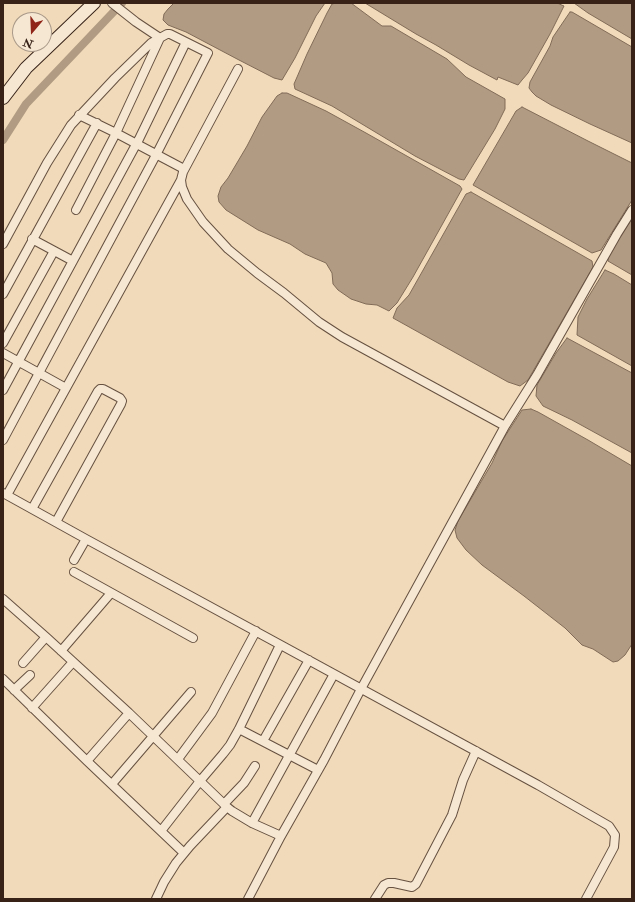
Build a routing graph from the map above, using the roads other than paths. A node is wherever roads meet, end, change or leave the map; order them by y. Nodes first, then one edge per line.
1 (94, 3) edge
2 (112, 3) edge
3 (160, 38) junction
4 (186, 42) junction
5 (238, 69) dead end
6 (3, 98) edge
7 (79, 115) junction
8 (97, 123) junction
9 (116, 133) junction
10 (137, 144) junction
11 (156, 155) junction
12 (184, 169) junction
13 (181, 180) junction
14 (76, 210) dead end
15 (632, 210) edge
16 (32, 239) junction
17 (3, 244) edge
18 (54, 251) junction
19 (73, 261) junction
20 (3, 294) edge
21 (3, 343) edge
22 (3, 353) edge
23 (19, 362) junction
24 (39, 373) junction
25 (66, 388) junction
26 (3, 390) edge
27 (505, 426) junction
28 (3, 440) edge
29 (5, 494) edge
30 (32, 509) junction
31 (56, 522) junction
32 (86, 539) junction
33 (74, 560) dead end
34 (74, 572) dead end
35 (112, 593) junction
36 (3, 599) edge
37 (256, 631) junction
38 (46, 637) junction
39 (193, 638) dead end
40 (280, 645) junction
41 (61, 651) junction
42 (309, 660) junction
43 (73, 662) junction
44 (23, 663) dead end
45 (334, 674) junction
46 (30, 675) dead end
47 (3, 679) edge
48 (361, 689) junction
49 (14, 690) junction
50 (191, 692) dead end
51 (32, 708) junction
52 (129, 713) junction
53 (239, 729) junction
54 (153, 736) junction
55 (263, 742) junction
56 (476, 751) junction
57 (290, 755) junction
58 (178, 759) junction
59 (87, 761) junction
60 (255, 766) dead end
61 (318, 770) junction
62 (200, 781) junction
63 (112, 784) junction
64 (226, 805) junction
65 (252, 823) junction
66 (161, 831) junction
67 (281, 836) junction
68 (184, 853) junction
69 (156, 899) edge
70 (248, 899) edge
71 (375, 899) edge
72 (586, 899) edge

1 - 6 street
2 - 3 street
3 - 4 street
3 - 7 street
3 - 9 street
4 - 10 street
4 - 11 street
5 - 12 street
7 - 8 street
7 - 17 street
8 - 9 street
8 - 16 street
9 - 10 street
9 - 14 street
10 - 11 street
10 - 19 street
11 - 12 street
11 - 24 street
12 - 13 street
13 - 25 street
13 - 27 street
15 - 27 street
16 - 18 street
16 - 20 street
18 - 19 street
18 - 21 street
19 - 23 street
22 - 23 street
23 - 24 street
23 - 26 street
24 - 25 street
24 - 28 street
25 - 29 street
27 - 48 street
29 - 30 street
30 - 31 street
30 - 31 street
31 - 32 street
32 - 33 street
32 - 37 street
34 - 35 street
35 - 39 street
35 - 41 street
36 - 38 street
37 - 40 street
37 - 58 street
38 - 41 street
38 - 44 street
40 - 42 street
40 - 53 street
41 - 43 street
42 - 45 street
42 - 55 street
43 - 51 street
43 - 52 street
45 - 48 street
45 - 57 street
46 - 49 street
47 - 49 street
48 - 56 street
48 - 61 street
49 - 51 street
50 - 54 street
51 - 59 street
52 - 54 street
52 - 59 street
53 - 55 street
53 - 62 street
54 - 58 street
54 - 63 street
55 - 57 street
56 - 71 street
56 - 72 street
57 - 61 street
57 - 65 street
58 - 62 street
59 - 63 street
60 - 64 street
61 - 67 street
62 - 64 street
62 - 66 street
63 - 66 street
64 - 65 street
64 - 68 street
65 - 67 street
66 - 68 street
67 - 70 street
68 - 69 street

